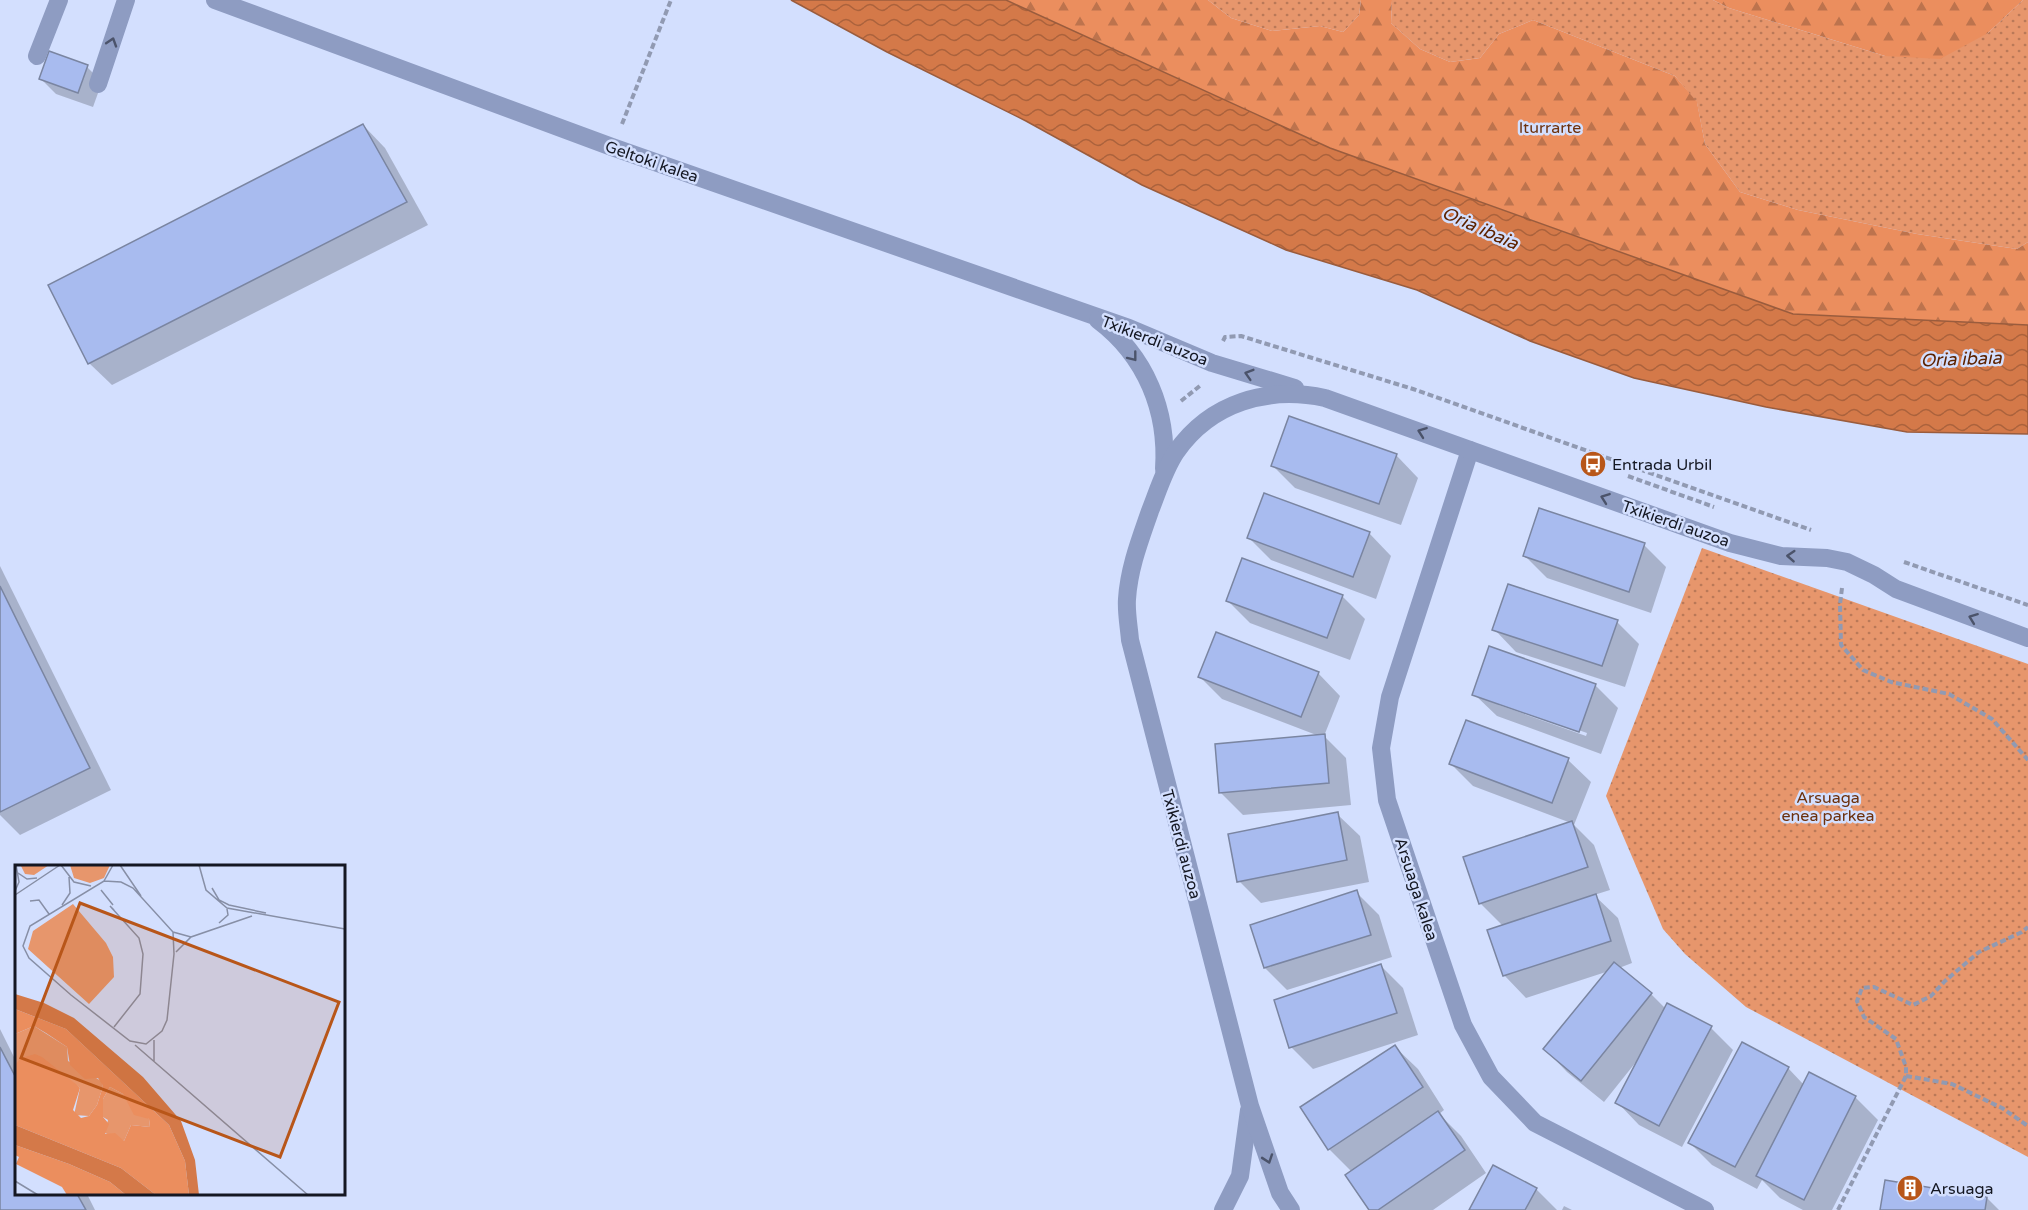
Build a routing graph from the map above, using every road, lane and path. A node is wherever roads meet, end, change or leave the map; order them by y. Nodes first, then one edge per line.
1 (59, 0) edge
2 (126, 0) edge
3 (215, 0) edge
4 (671, 0) edge
5 (37, 56) dead end
6 (98, 84) dead end
7 (612, 147) junction
8 (1092, 316) junction
9 (1325, 398) junction
10 (1470, 450) junction
11 (1164, 475) junction
12 (1627, 476) dead end
13 (1714, 507) dead end
14 (1896, 559) dead end
15 (1843, 585) dead end
16 (2028, 605) edge
17 (2028, 638) edge
18 (2028, 760) edge
19 (2028, 927) edge
20 (2022, 932) junction
21 (2028, 937) edge
22 (1906, 1076) junction
23 (1250, 1106) junction
24 (2028, 1126) edge
25 (1223, 1210) edge
26 (1291, 1210) edge
27 (1705, 1210) edge
28 (1838, 1210) edge

1 - 5 street
6 -> 2 street
3 - 7 street, Geltoki kalea
4 - 7 path
7 - 8 street, Geltoki kalea
9 -> 8 street, Txikierdi auzoa
8 -> 11 street, Txikierdi auzoa
10 -> 9 street, Txikierdi auzoa
9 - 11 street, Txikierdi auzoa
17 -> 10 street, Txikierdi auzoa
10 - 27 street, Arsuaga kalea
11 - 23 street, Txikierdi auzoa
12 - 13 path
14 - 16 path
15 - 18 path
19 - 20 path
20 - 21 path
20 - 22 path
22 - 24 path
22 - 28 path
23 - 25 street
23 -> 26 street, Txikierdi auzoa

